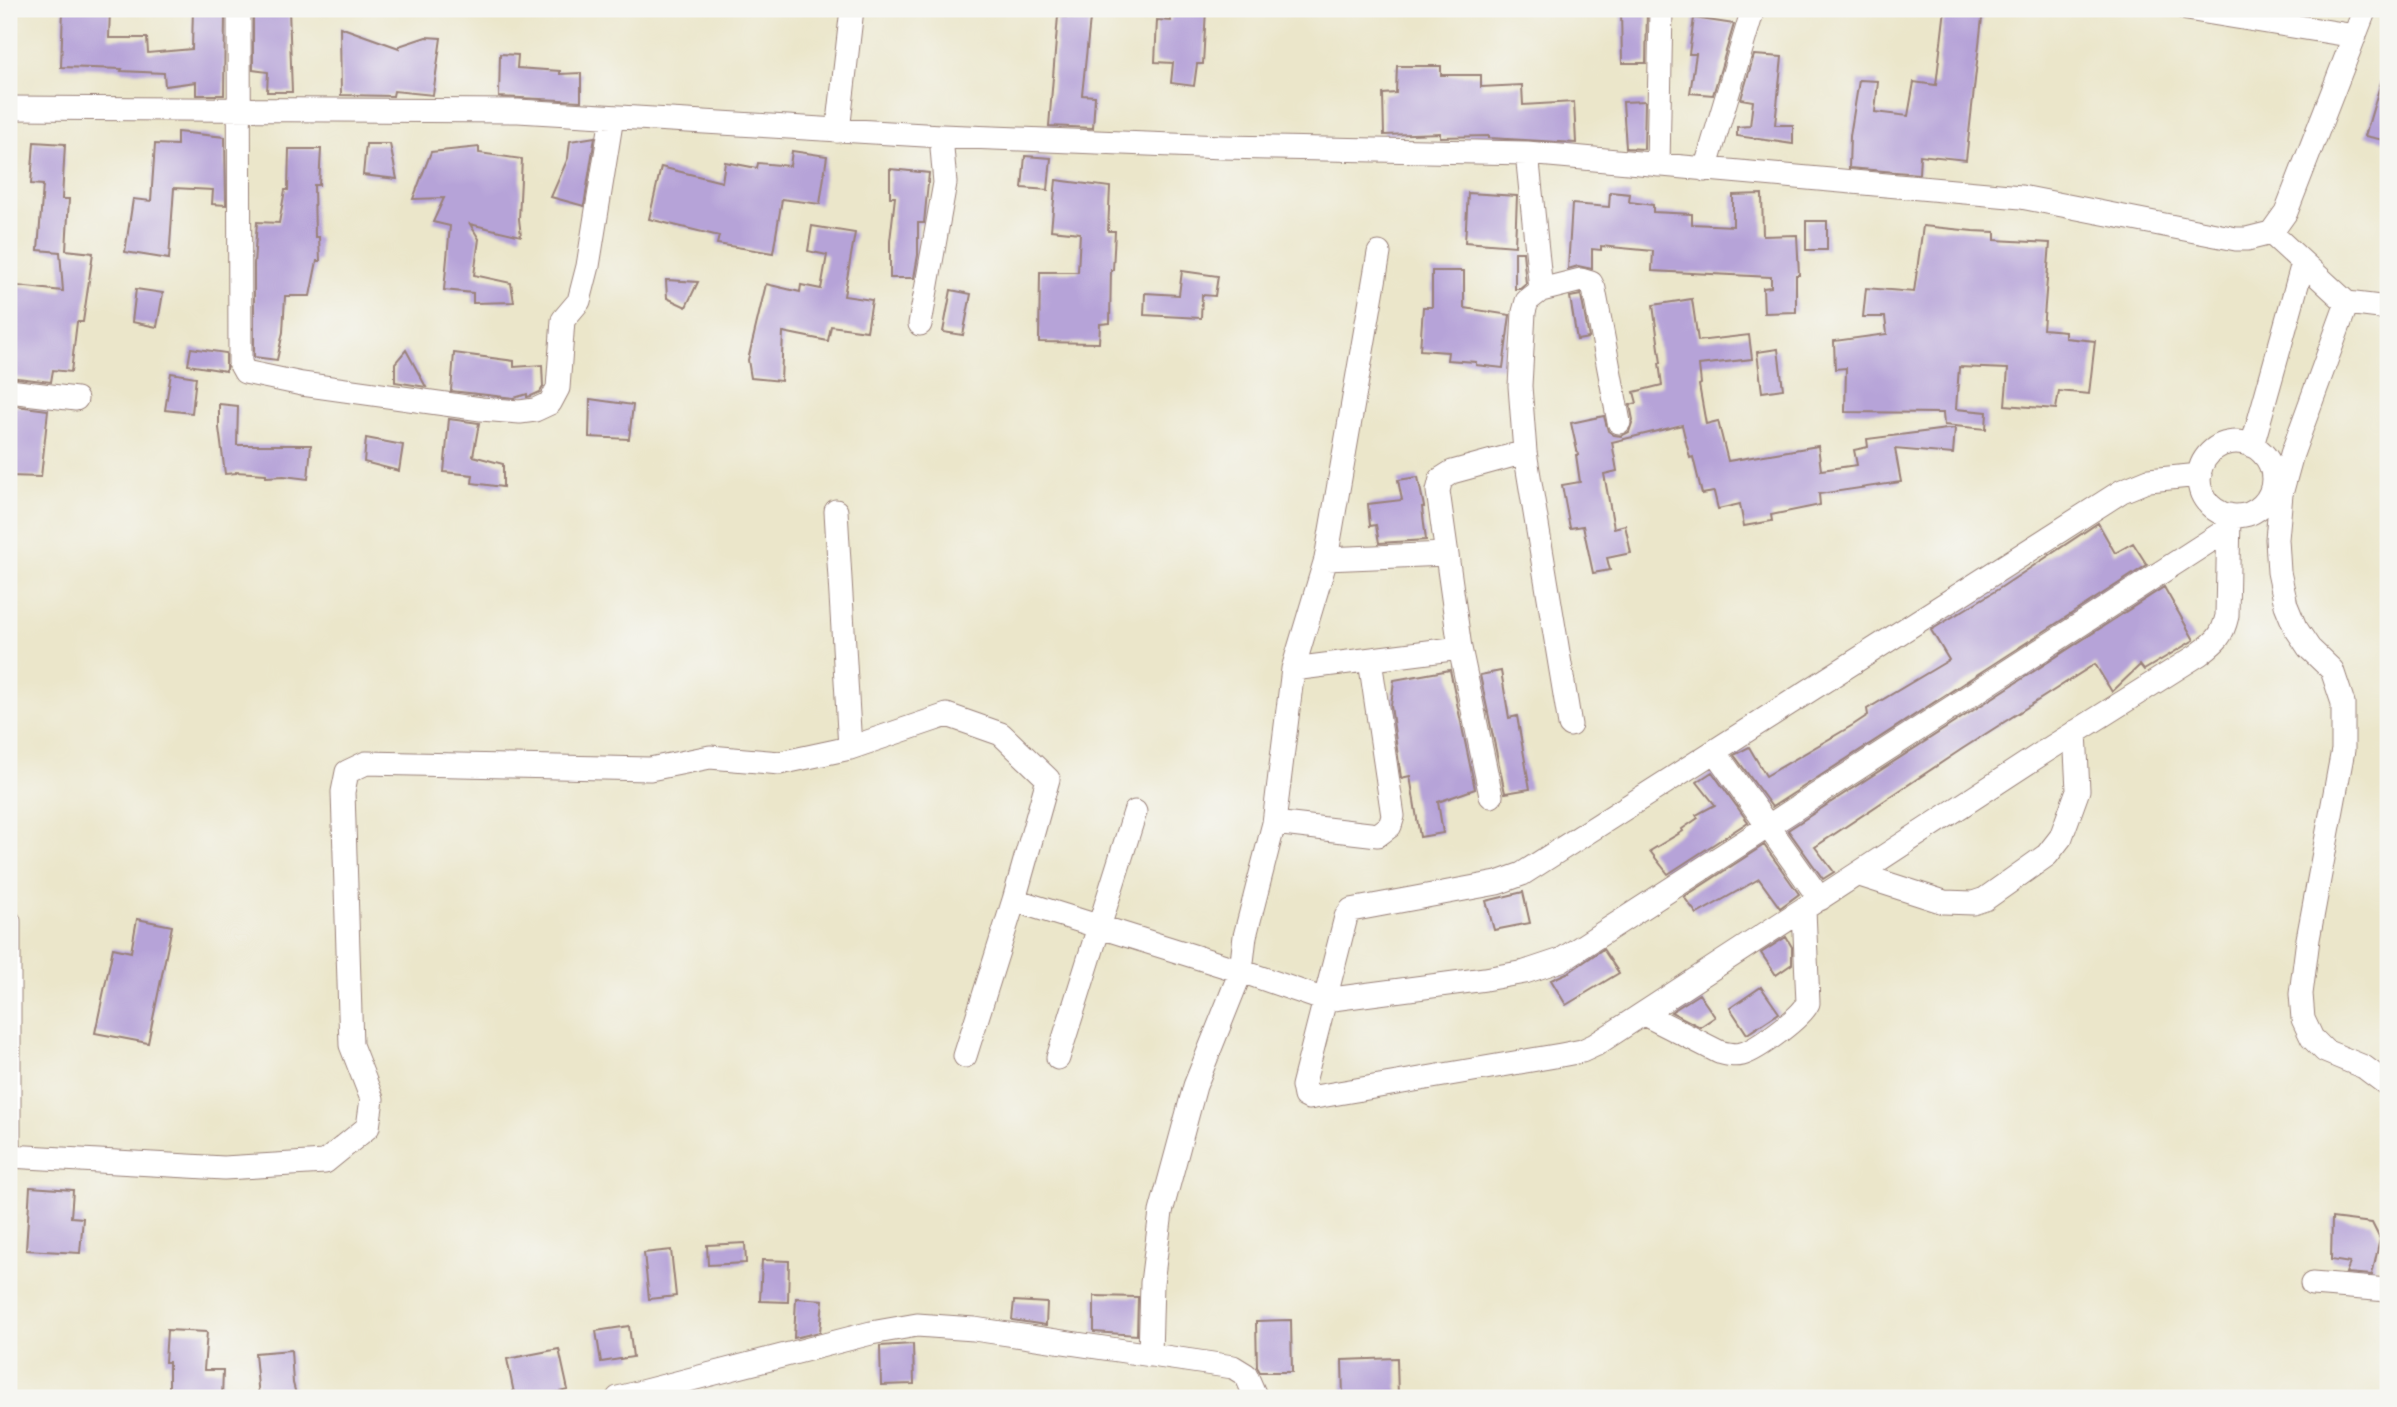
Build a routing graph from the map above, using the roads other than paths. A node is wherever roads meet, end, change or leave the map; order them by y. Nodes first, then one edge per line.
1 (240, 9) edge
2 (852, 9) edge
3 (1661, 9) edge
4 (1753, 9) edge
5 (2187, 9) edge
6 (2365, 9) edge
7 (2307, 18) edge
8 (2355, 36) junction
9 (9, 108) edge
10 (239, 111) junction
11 (612, 117) junction
12 (838, 131) junction
13 (942, 136) junction
14 (1527, 153) junction
15 (1658, 165) junction
16 (1705, 170) junction
17 (2270, 233) junction
18 (1379, 253) dead end
19 (2303, 263) junction
20 (1541, 290) junction
21 (2347, 303) junction
22 (2388, 309) edge
23 (920, 324) dead end
24 (9, 391) edge
25 (76, 399) dead end
26 (1619, 422) dead end
27 (2252, 446) junction
28 (1525, 452) junction
29 (2200, 475) junction
30 (836, 511) dead end
31 (2229, 522) junction
32 (1446, 554) junction
33 (1325, 559) junction
34 (1460, 648) junction
35 (1370, 660) junction
36 (1293, 669) junction
37 (1570, 725) dead end
38 (2075, 732) junction
39 (850, 748) junction
40 (1715, 752) junction
41 (1491, 796) dead end
42 (1135, 812) dead end
43 (1274, 823) junction
44 (1768, 826) junction
45 (1857, 874) junction
46 (1014, 900) junction
47 (1812, 904) junction
48 (9, 921) edge
49 (1100, 926) junction
50 (1241, 971) junction
51 (1325, 1000) junction
52 (1644, 1014) junction
53 (965, 1056) dead end
54 (1058, 1058) dead end
55 (2388, 1085) edge
56 (10, 1100) edge
57 (9, 1129) edge
58 (9, 1146) edge
59 (9, 1156) edge
60 (2312, 1284) dead end
61 (2388, 1290) edge
62 (1150, 1355) junction
63 (618, 1398) edge
64 (1256, 1398) edge

1 - 10 street
2 - 12 street
3 - 15 street
4 - 16 street
5 - 7 street
6 - 8 street
7 - 8 street
8 - 17 street
9 - 10 street
10 - 11 street
10 - 11 street
11 - 12 street
12 - 13 street
13 - 14 street
13 - 23 street
14 - 15 street
14 - 20 street
15 - 16 street
16 - 17 street
17 - 19 street
18 - 33 street
19 - 21 street
19 - 27 street
20 - 26 street
20 - 28 street
21 - 22 street
21 - 55 street
24 - 25 street
27 - 29 street
27 - 31 street
28 - 32 street
28 - 37 street
29 - 31 street
29 - 40 street
30 - 39 street
31 - 38 street
31 - 44 street
32 - 33 street
32 - 34 street
33 - 36 street
34 - 35 street
34 - 41 street
35 - 36 street
35 - 43 street
36 - 43 street
38 - 45 street
38 - 45 street
39 - 46 street
39 - 59 street
40 - 44 street
40 - 51 street
42 - 49 street
43 - 50 street
44 - 47 street
44 - 51 street
45 - 47 street
46 - 49 street
46 - 53 street
47 - 52 street
47 - 52 street
48 - 56 street
49 - 50 street
49 - 54 street
50 - 51 street
50 - 62 street
51 - 52 street
56 - 57 street
57 - 58 street
60 - 61 street
62 - 63 street
62 - 64 street

